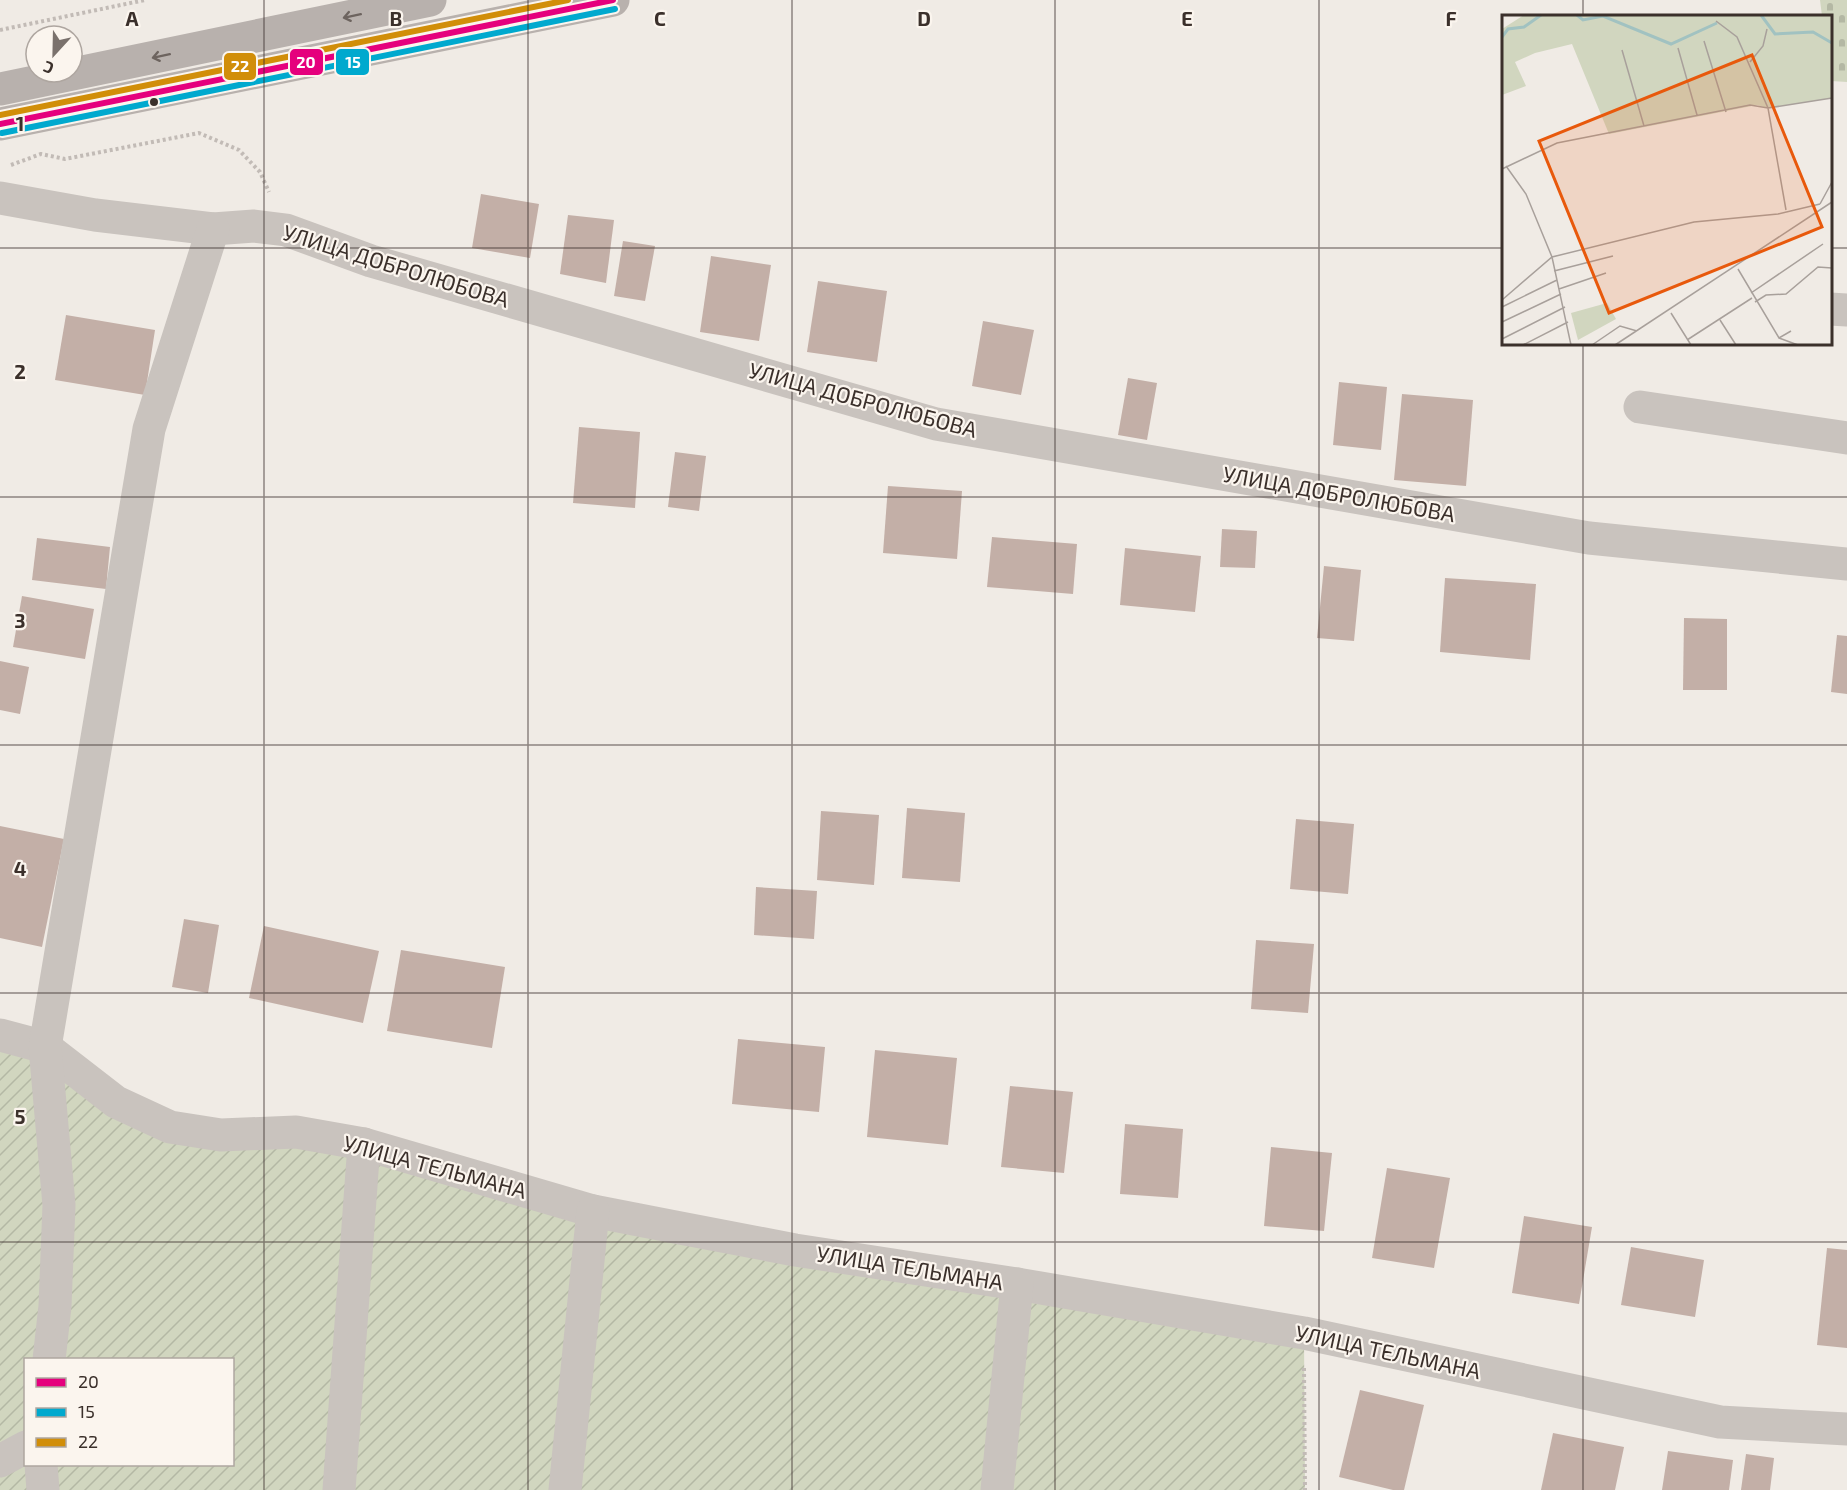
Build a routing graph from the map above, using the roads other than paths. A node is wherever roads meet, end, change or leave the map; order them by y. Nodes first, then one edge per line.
1 (430, 0) edge
2 (613, 0) edge
3 (0, 89) edge
4 (0, 124) edge
5 (0, 198) edge
6 (213, 229) junction
7 (1832, 309) edge
8 (1847, 310) edge
9 (1640, 407) dead end
10 (1847, 438) edge
11 (1847, 564) edge
12 (0, 1035) edge
13 (45, 1047) junction
14 (364, 1144) junction
15 (593, 1211) junction
16 (1017, 1284) junction
17 (49, 1358) edge
18 (1847, 1429) edge
19 (24, 1448) edge
20 (0, 1461) edge
21 (41, 1466) edge
22 (42, 1490) edge
23 (339, 1490) edge
24 (565, 1490) edge
25 (997, 1490) edge

1 -> 3 main road
2 - 4 main road
5 - 6 street, УЛИЦА ДОБРОЛЮБОВА
6 - 11 street, УЛИЦА ДОБРОЛЮБОВА
6 - 13 street
7 - 8 street
9 - 10 street
12 - 13 street, УЛИЦА ТЕЛЬМАНА
13 - 14 street, УЛИЦА ТЕЛЬМАНА
13 - 17 street
14 - 15 street, УЛИЦА ТЕЛЬМАНА
14 - 23 street
15 - 16 street, УЛИЦА ТЕЛЬМАНА
15 - 24 street
16 - 18 street, УЛИЦА ТЕЛЬМАНА
16 - 25 street
19 - 20 street
21 - 22 street

